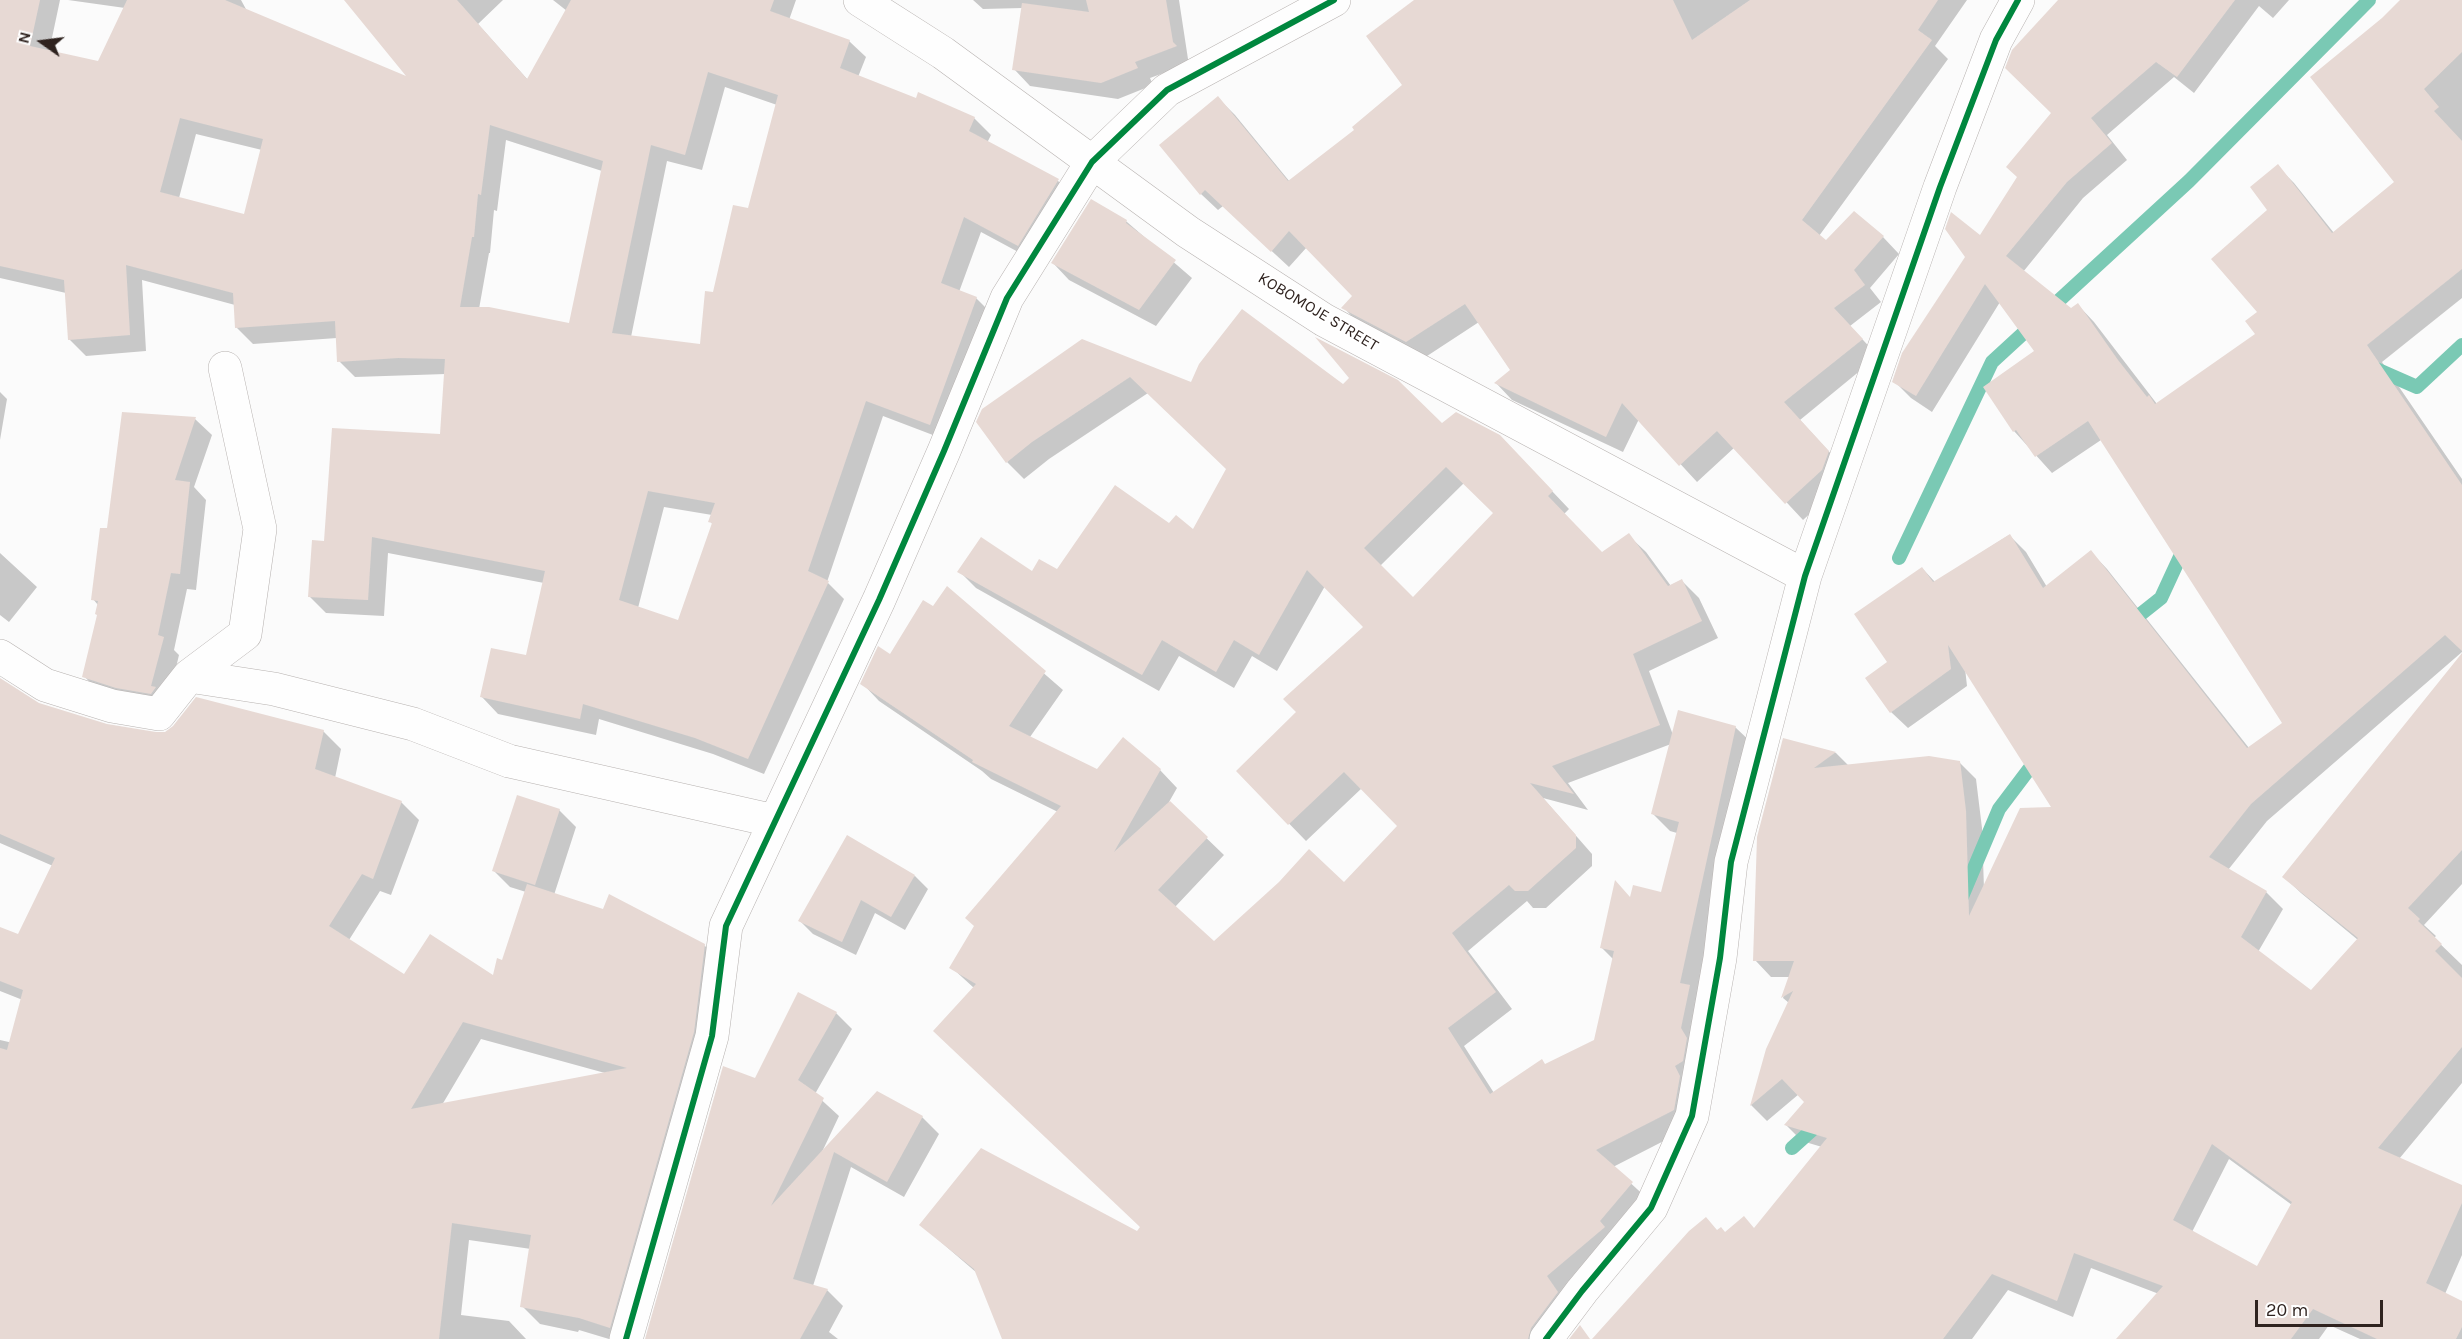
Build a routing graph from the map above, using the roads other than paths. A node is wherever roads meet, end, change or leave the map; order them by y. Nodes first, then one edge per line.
1 (860, 0) edge
2 (1334, 0) edge
3 (2019, 0) edge
4 (1092, 162) junction
5 (225, 368) dead end
6 (1805, 576) junction
7 (0, 656) edge
8 (189, 676) junction
9 (775, 821) junction
10 (626, 1339) edge
11 (1546, 1339) edge

1 - 4 street, KOBOMOJE STREET
2 - 4 street
3 - 6 street
4 - 6 street, KOBOMOJE STREET
4 - 9 street
5 - 8 street
6 - 11 street
7 - 8 street
8 - 9 street
9 - 10 street

